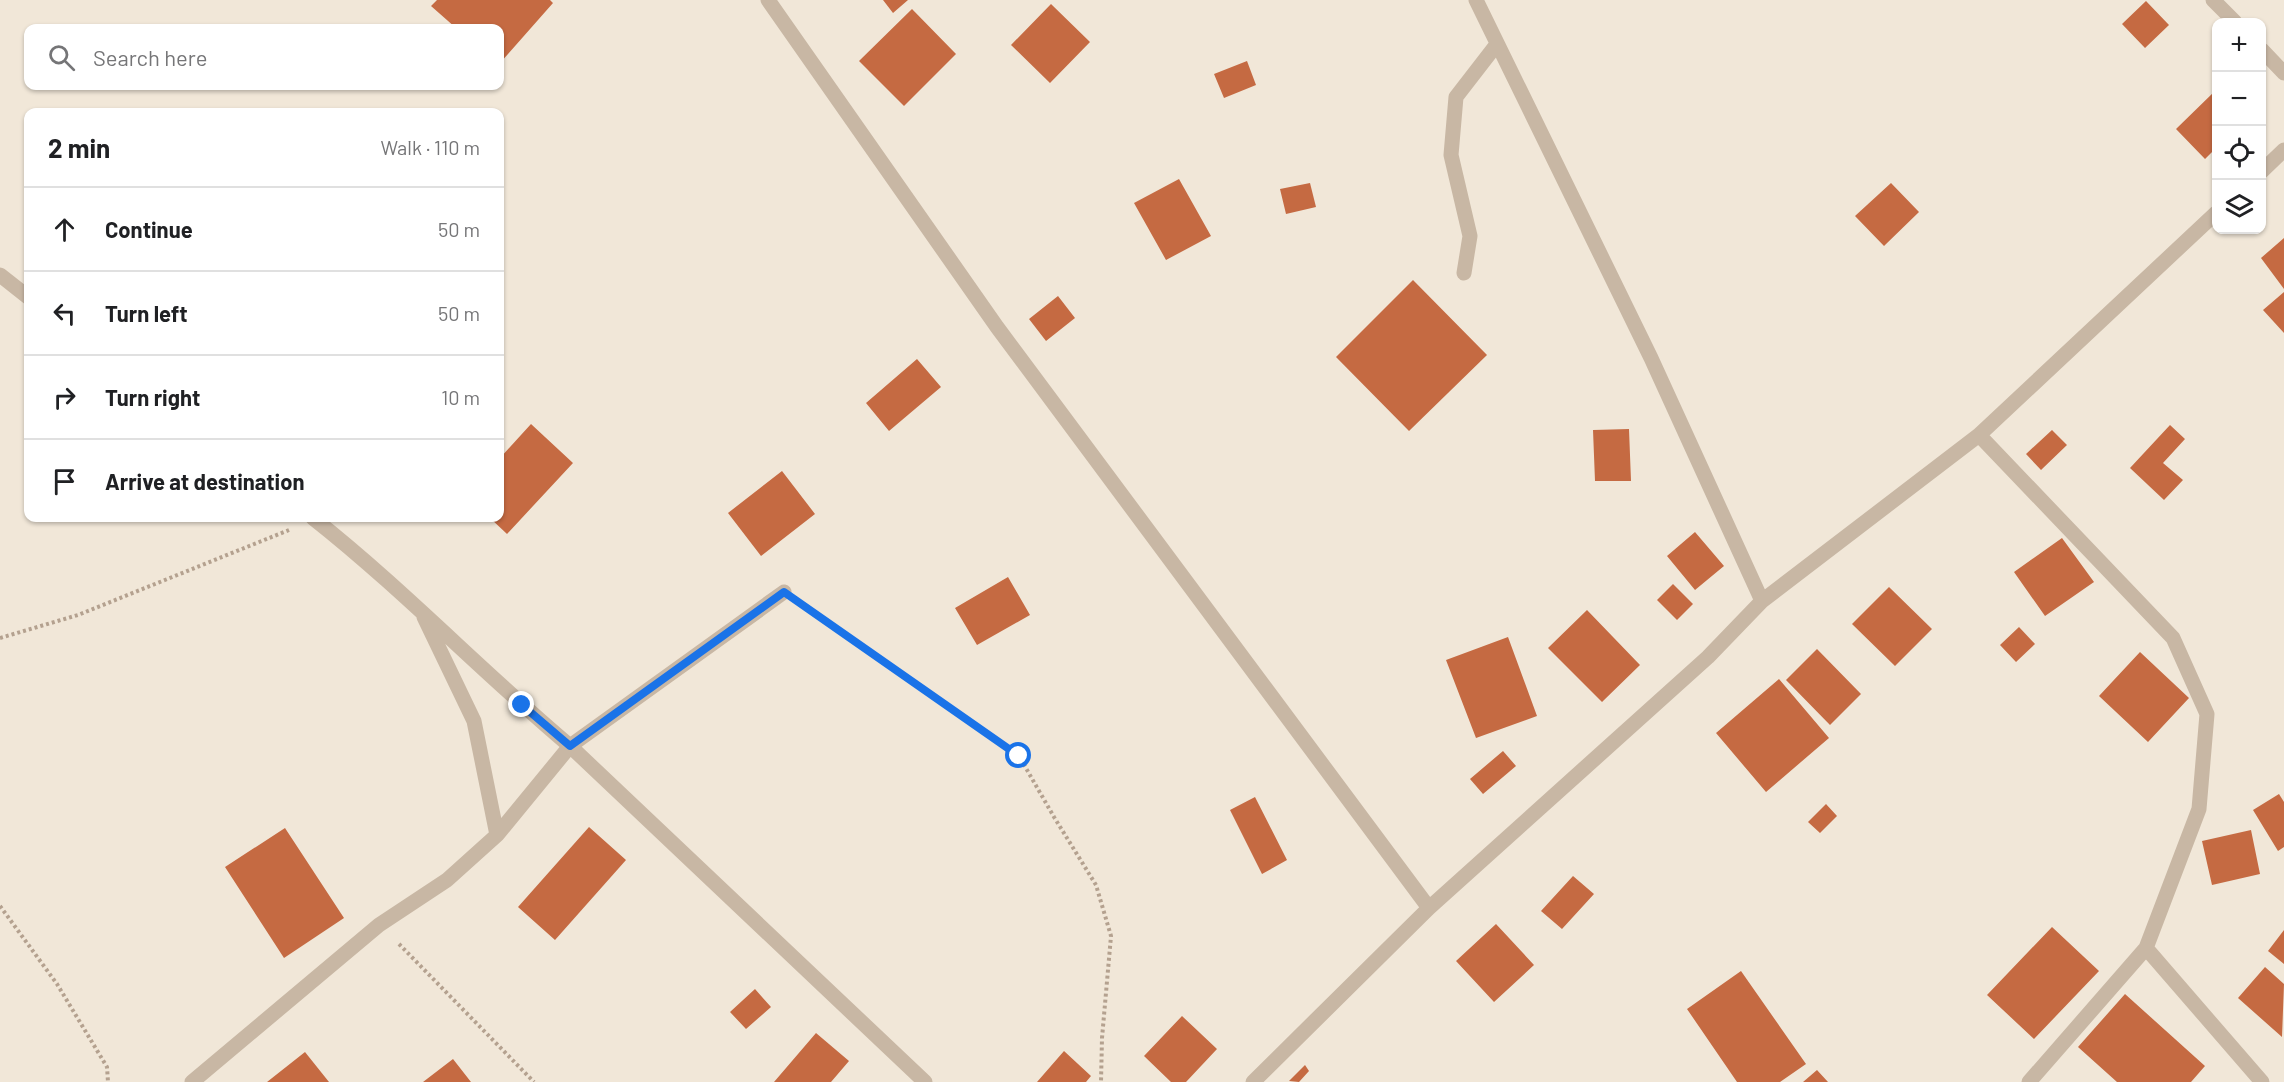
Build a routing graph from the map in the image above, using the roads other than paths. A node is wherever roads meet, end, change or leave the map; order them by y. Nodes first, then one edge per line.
1 (768, 0) edge
2 (1476, 0) edge
3 (2213, 0) edge
4 (2231, 18) edge
5 (1497, 44) junction
6 (2266, 54) edge
7 (2284, 74) edge
8 (2284, 150) edge
9 (2266, 167) edge
10 (2212, 218) edge
11 (1464, 273) dead end
12 (0, 275) edge
13 (24, 294) edge
14 (1978, 435) junction
15 (318, 522) edge
16 (784, 592) road end
17 (1762, 601) junction
18 (420, 609) junction
19 (570, 746) junction
20 (497, 834) junction
21 (1429, 908) junction
22 (2146, 948) junction
23 (192, 1082) edge
24 (925, 1082) edge
25 (1253, 1082) edge
26 (2029, 1082) edge
27 (2262, 1082) edge

1 - 21 street
2 - 5 street
3 - 4 street
5 - 11 street
5 - 17 street
6 - 7 street
8 - 9 street
10 - 14 street
12 - 13 street
14 - 17 street
14 - 22 street
15 - 18 street
16 - 19 street
17 - 21 street
18 - 19 street
18 - 20 street
19 - 20 street
19 - 24 street
20 - 23 street
21 - 25 street
22 - 26 street
22 - 27 street

